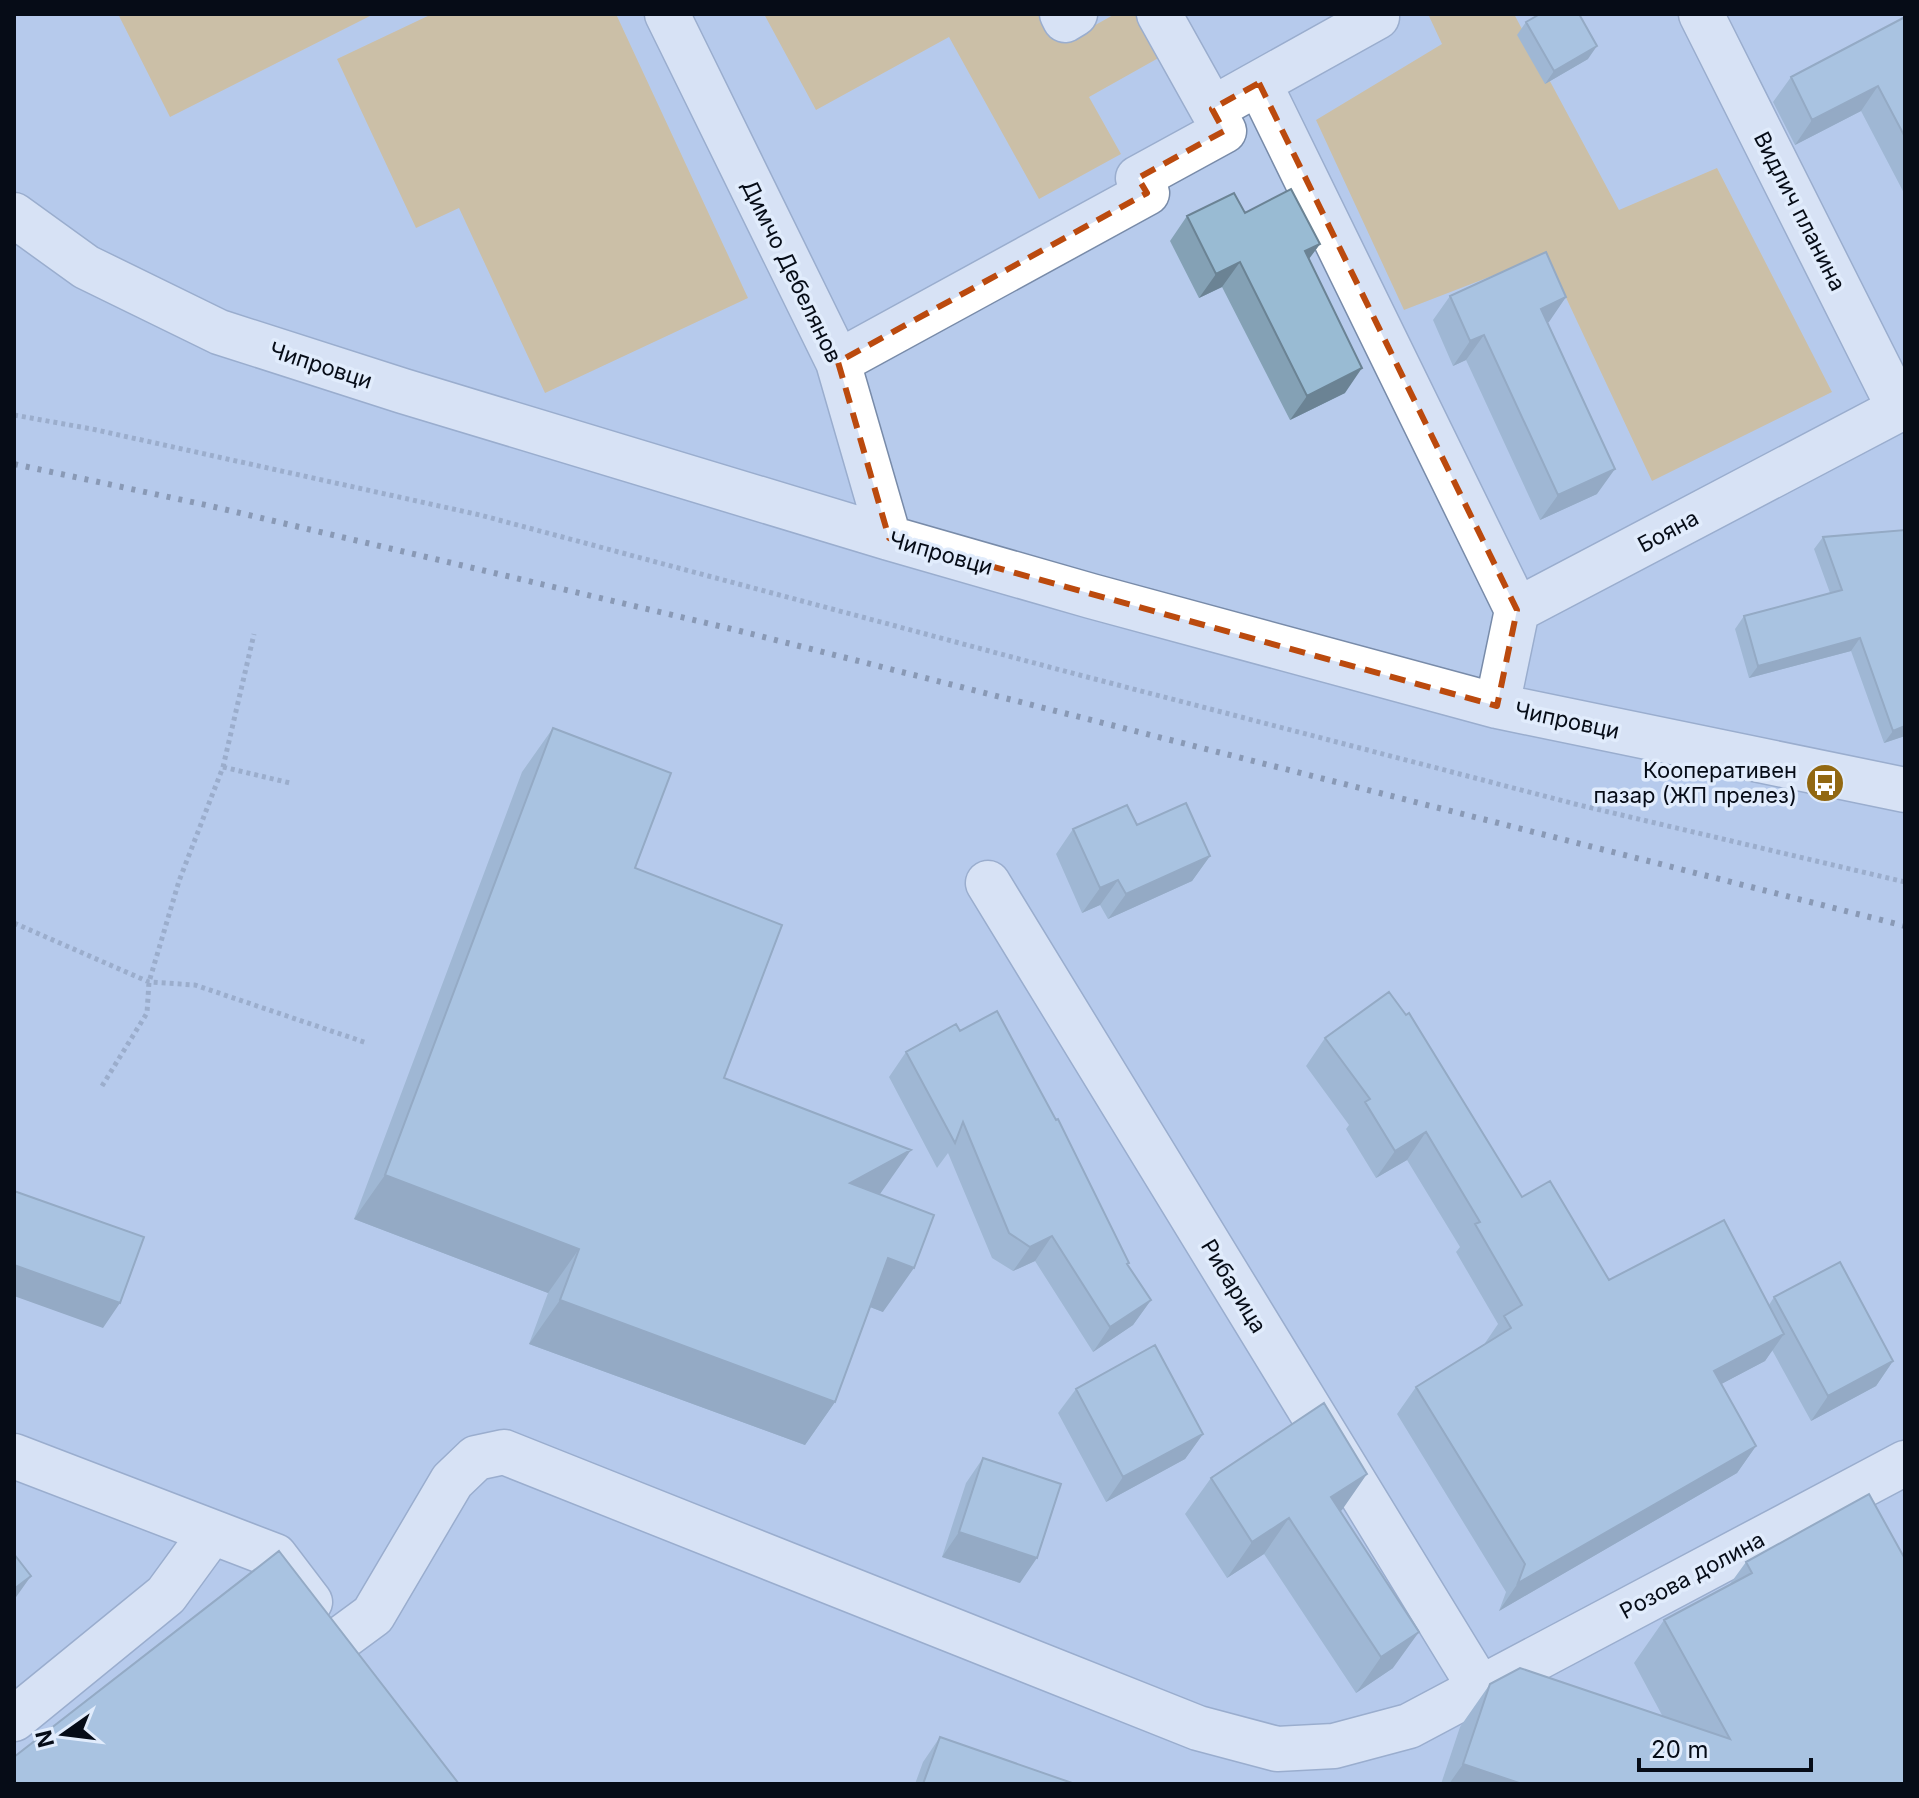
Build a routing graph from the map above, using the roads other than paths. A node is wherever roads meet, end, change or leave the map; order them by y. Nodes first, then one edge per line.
1 (667, 14) edge
2 (1062, 14) edge
3 (1075, 14) edge
4 (1159, 14) edge
5 (1701, 14) edge
6 (1377, 17) dead end
7 (1259, 83) junction
8 (1212, 109) junction
9 (14, 215) edge
10 (838, 362) junction
11 (1902, 407) edge
12 (889, 538) junction
13 (1517, 610) junction
14 (1497, 706) junction
15 (1905, 790) edge
16 (988, 883) dead end
17 (14, 1456) edge
18 (1905, 1463) edge
19 (212, 1532) junction
20 (339, 1640) junction
21 (367, 1676) edge
22 (1480, 1688) junction
23 (14, 1719) edge

1 - 10 street, Димчо Дебелянов
2 - 3 street
4 - 8 street
5 - 11 street, Видлич планина
6 - 7 street
7 - 8 street
7 - 13 street
8 - 10 street
9 - 12 street, Чипровци
10 - 12 street, Димчо Дебелянов
11 - 13 street, Бояна
12 - 14 street, Чипровци
13 - 14 street
14 - 15 street, Чипровци
16 - 22 street, Рибарица
17 - 19 street
18 - 22 street, Розова долина
19 - 20 street
19 - 23 street
20 - 21 street
20 - 22 street, Розова долина

